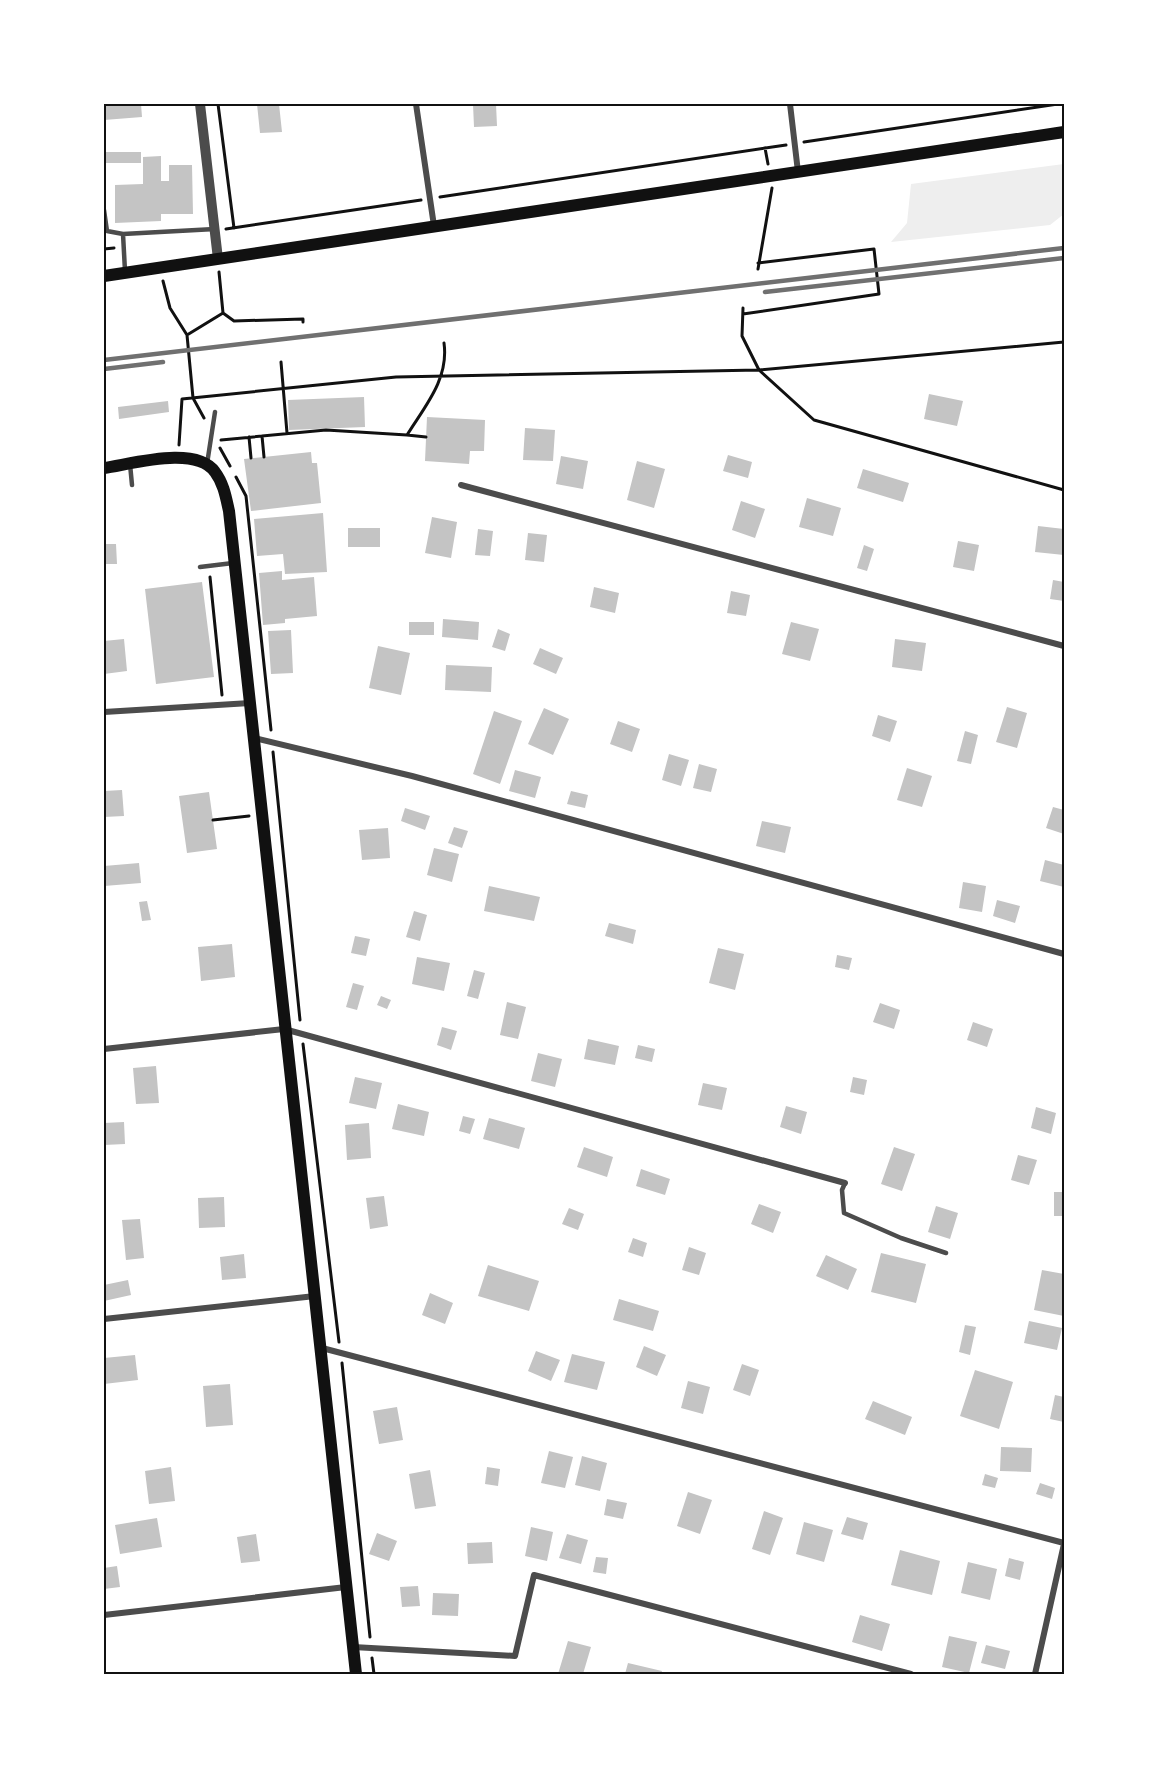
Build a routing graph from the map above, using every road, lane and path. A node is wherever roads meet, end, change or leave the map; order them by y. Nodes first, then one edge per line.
1 (200, 104) edge
2 (218, 104) edge
3 (416, 104) edge
4 (790, 104) edge
5 (1058, 104) edge
6 (1065, 132) edge
7 (796, 143) junction
8 (765, 148) junction
9 (798, 172) junction
10 (770, 177) junction
11 (430, 199) junction
12 (104, 210) edge
13 (434, 227) junction
14 (234, 228) junction
15 (215, 230) junction
16 (123, 234) junction
17 (218, 259) junction
18 (758, 264) junction
19 (160, 267) junction
20 (758, 269) dead end
21 (125, 273) junction
22 (104, 276) edge
23 (743, 308) dead end
24 (223, 313) junction
25 (744, 314) junction
26 (303, 322) dead end
27 (187, 336) junction
28 (1065, 342) edge
29 (444, 343) dead end
30 (281, 362) dead end
31 (759, 370) junction
32 (442, 377) junction
33 (190, 378) dead end
34 (283, 389) junction
35 (215, 412) dead end
36 (287, 433) junction
37 (407, 435) junction
38 (262, 436) junction
39 (249, 437) junction
40 (426, 437) dead end
41 (216, 440) dead end
42 (178, 457) junction
43 (264, 457) dead end
44 (251, 458) dead end
45 (130, 464) junction
46 (207, 464) junction
47 (104, 468) edge
48 (132, 485) dead end
49 (461, 485) dead end
50 (1065, 490) edge
51 (235, 563) junction
52 (208, 566) junction
53 (200, 567) dead end
54 (1065, 646) edge
55 (250, 703) junction
56 (223, 704) junction
57 (104, 712) edge
58 (254, 738) junction
59 (249, 816) dead end
60 (213, 820) dead end
61 (1065, 954) edge
62 (284, 1029) junction
63 (104, 1049) edge
64 (845, 1183) joint
65 (946, 1253) dead end
66 (315, 1296) junction
67 (104, 1319) edge
68 (321, 1348) junction
69 (1065, 1543) edge
70 (346, 1587) junction
71 (104, 1615) edge
72 (353, 1647) junction
73 (356, 1674) edge
74 (911, 1674) edge
75 (1035, 1674) edge

1 - 15 street
2 - 14 path
3 - 11 street
4 - 7 street
5 - 7 path
6 - 9 main road
7 - 8 path
7 - 9 street
8 - 10 path
8 - 11 path
9 - 10 main road
10 - 13 main road
10 - 18 path
11 - 13 street
11 - 14 path
12 - 16 lane
13 - 17 main road
14 - 15 path
15 - 16 lane
15 - 17 street
16 - 21 lane
17 - 19 main road
17 - 24 path
18 - 20 path
18 - 25 path
19 - 21 main road
19 - 27 path
21 - 22 main road
23 - 25 path
24 - 26 path
24 - 27 path
25 - 31 path
27 - 33 path
28 - 31 path
29 - 32 path
30 - 34 path
31 - 32 path
31 - 50 path
32 - 34 path
32 - 37 path
34 - 36 path
34 - 42 path
35 - 46 lane
36 - 37 path
36 - 38 path
37 - 40 path
38 - 39 path
38 - 43 path
39 - 41 path
39 - 44 path
42 - 45 main road
42 - 46 main road
45 - 47 main road
45 - 48 lane
46 - 51 main road
49 - 54 street
51 - 52 lane
51 - 55 main road
52 - 53 lane
52 - 56 path
55 - 56 street
55 - 58 main road
56 - 57 street
58 - 61 street
58 - 62 main road
59 - 60 path
62 - 63 street
62 - 64 street
62 - 66 main road
64 - 65 lane
66 - 67 street
66 - 68 main road
68 - 69 street
68 - 70 main road
69 - 75 street
70 - 71 street
70 - 72 main road
72 - 73 main road
72 - 74 street

